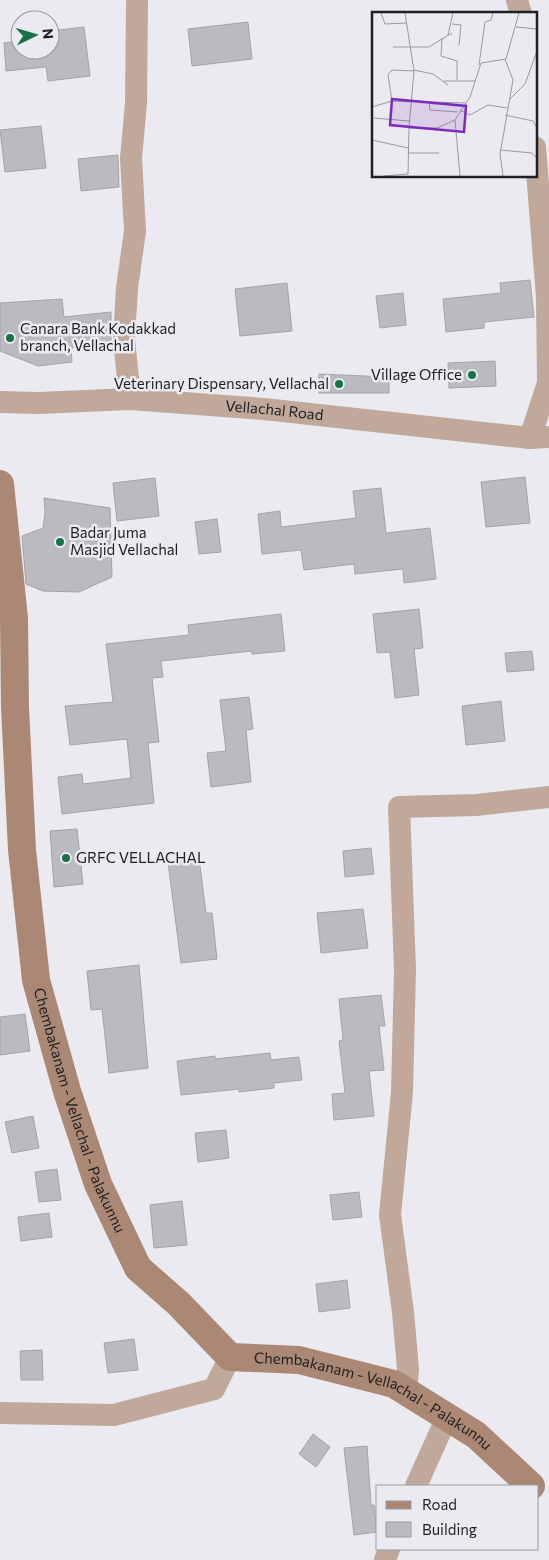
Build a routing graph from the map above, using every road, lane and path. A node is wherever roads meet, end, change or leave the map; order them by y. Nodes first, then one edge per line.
1 (137, 0) edge
2 (536, 160) edge
3 (130, 399) junction
4 (0, 402) edge
5 (540, 437) edge
6 (0, 484) edge
7 (549, 797) edge
8 (230, 1358) junction
9 (406, 1391) junction
10 (0, 1413) edge
11 (447, 1418) junction
12 (416, 1485) edge
13 (530, 1485) edge
14 (539, 1493) edge
15 (549, 1502) edge

1 - 3 street
2 - 5 street
3 - 4 street, Vellachal Road
3 - 5 street, Vellachal Road
6 - 8 main road, Chembakanam - Vellachal - Palakunnu
7 - 9 street
8 - 9 main road, Chembakanam - Vellachal - Palakunnu
8 - 10 street
9 - 11 main road, Chembakanam - Vellachal - Palakunnu
11 - 12 street
11 - 13 main road, Chembakanam - Vellachal - Palakunnu
14 - 15 main road

